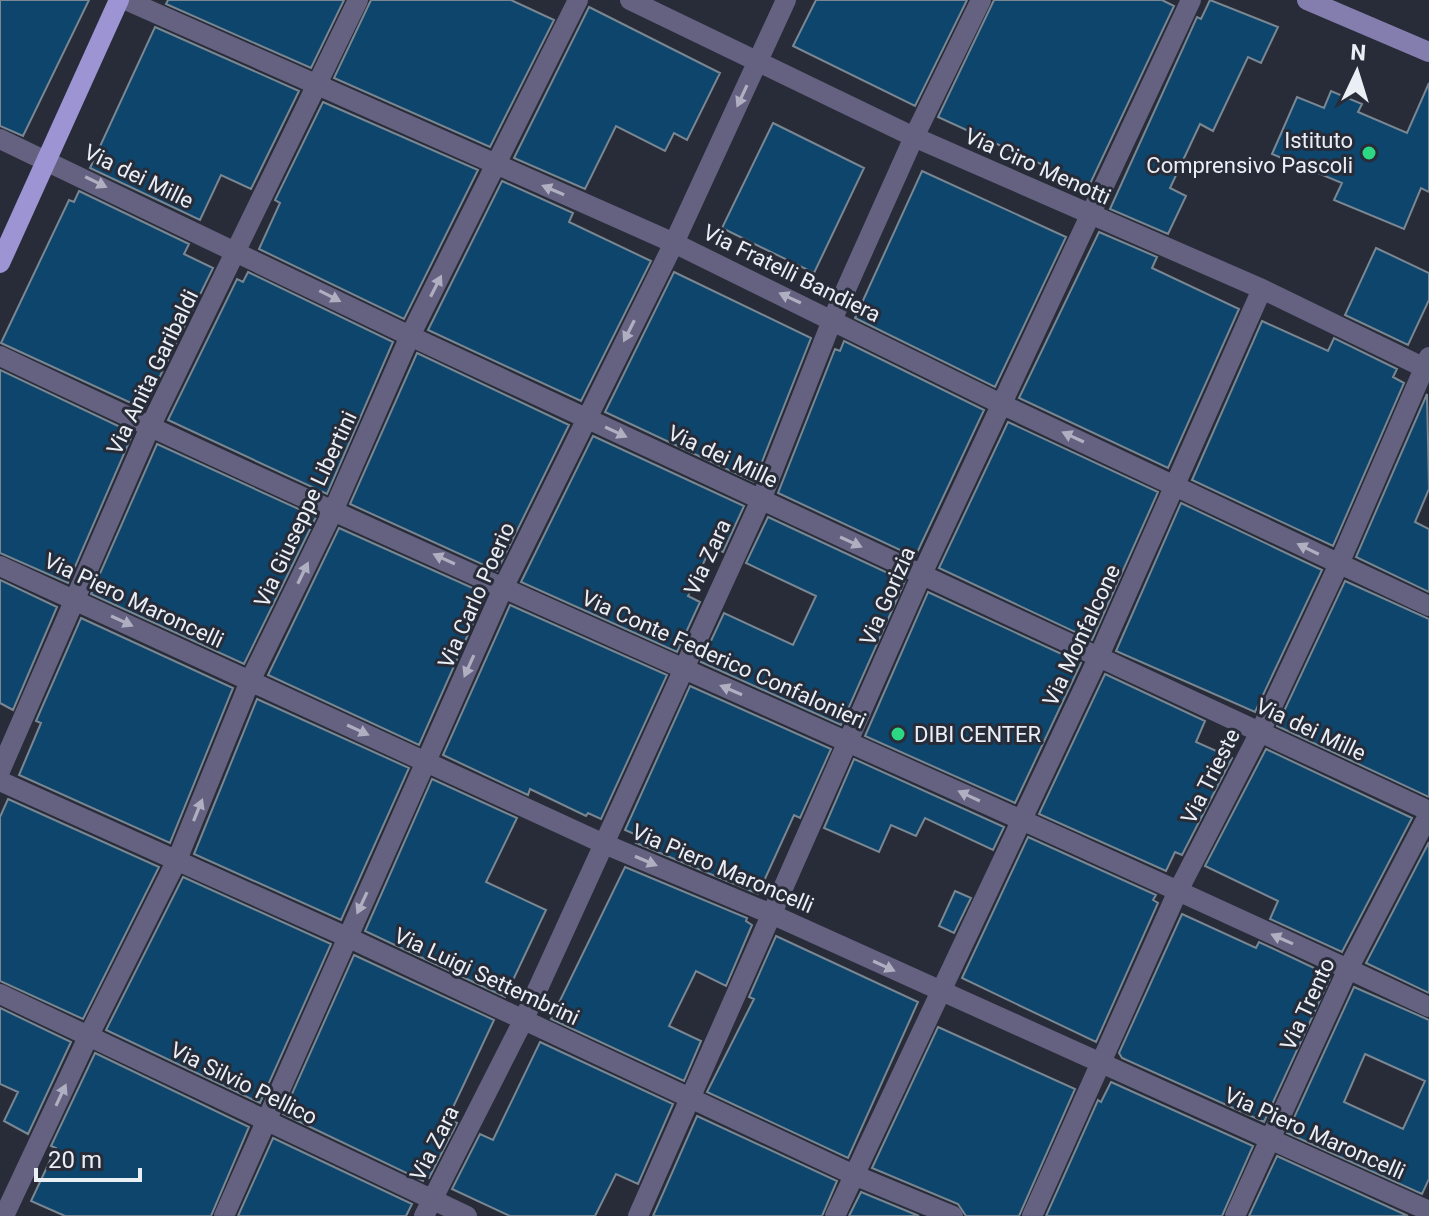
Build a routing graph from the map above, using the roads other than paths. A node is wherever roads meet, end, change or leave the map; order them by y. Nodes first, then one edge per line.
1 (119, 0) edge
2 (126, 0) edge
3 (358, 0) edge
4 (578, 0) edge
5 (630, 0) edge
6 (786, 0) edge
7 (981, 0) edge
8 (1191, 0) edge
9 (1307, 0) edge
10 (1429, 52) edge
11 (758, 60) junction
12 (317, 85) junction
13 (914, 137) junction
14 (0, 139) edge
15 (47, 159) junction
16 (497, 166) junction
17 (1092, 216) junction
18 (674, 243) junction
19 (238, 250) junction
20 (0, 263) edge
21 (1262, 289) junction
22 (833, 318) junction
23 (410, 336) junction
24 (0, 356) edge
25 (1427, 365) edge
26 (1001, 404) junction
27 (585, 417) junction
28 (150, 427) junction
29 (1176, 485) junction
30 (761, 500) junction
31 (334, 509) junction
32 (1339, 564) junction
33 (0, 566) edge
34 (922, 574) junction
35 (504, 586) junction
36 (76, 600) junction
37 (1429, 606) edge
38 (1099, 656) junction
39 (681, 669) junction
40 (250, 681) junction
41 (1260, 732) junction
42 (850, 741) junction
43 (427, 762) junction
44 (0, 771) edge
45 (0, 781) edge
46 (1429, 812) edge
47 (1021, 820) junction
48 (602, 843) junction
49 (177, 860) junction
50 (1177, 893) junction
51 (771, 914) junction
52 (347, 937) junction
53 (1348, 969) junction
54 (941, 992) junction
55 (0, 994) edge
56 (1429, 1007) edge
57 (524, 1019) junction
58 (89, 1035) junction
59 (1101, 1063) junction
60 (691, 1099) junction
61 (268, 1121) junction
62 (1272, 1139) junction
63 (854, 1175) junction
64 (428, 1208) edge
65 (1429, 1211) edge
66 (8, 1212) edge
67 (224, 1216) edge
68 (467, 1216) edge
69 (638, 1216) edge
70 (835, 1216) edge
71 (953, 1216) edge
72 (1032, 1216) edge
73 (1235, 1216) edge

1 - 15 main road
2 - 12 street, Via Fratelli Bandiera
3 - 12 street, Via Anita Garibaldi
4 - 16 street, Via Giuseppe Libertini
5 - 11 street, Via Ciro Menotti
6 - 11 street, Via Carlo Poerio
7 - 13 street, Via Zara
8 - 17 street, Via Gorizia
9 - 10 street
11 - 13 street, Via Ciro Menotti
11 -> 18 street, Via Carlo Poerio
12 - 16 street, Via Fratelli Bandiera
12 - 19 street, Via Anita Garibaldi
13 - 17 street, Via Ciro Menotti
13 - 22 street, Via Zara
14 - 15 street, Via dei Mille
15 -> 19 street, Via dei Mille
15 - 20 main road
18 -> 16 street, Via Fratelli Bandiera
23 -> 16 street, Via Giuseppe Libertini
17 - 21 street, Via Ciro Menotti
17 - 26 street, Via Gorizia
22 -> 18 street, Via Fratelli Bandiera
18 -> 27 street, Via Carlo Poerio
19 -> 23 street, Via dei Mille
19 - 28 street, Via Anita Garibaldi
21 - 25 street, Via Ciro Menotti
21 - 29 street, Via Monfalcone
22 - 26 street, Via Fratelli Bandiera
22 - 30 street, Via Zara
23 - 27 street, Via dei Mille
23 - 31 street, Via Giuseppe Libertini
24 - 28 street, Via Conte Federico Confalonieri
25 - 32 street, Via Trieste
29 -> 26 street, Via Fratelli Bandiera
26 - 34 street, Via Gorizia
27 -> 30 street, Via dei Mille
27 - 35 street, Via Carlo Poerio
28 - 31 street, Via Conte Federico Confalonieri
28 - 36 street, Via Anita Garibaldi
32 -> 29 street, Via Fratelli Bandiera
29 - 38 street, Via Monfalcone
30 -> 34 street, Via dei Mille
30 - 39 street, Via Zara
35 -> 31 street, Via Conte Federico Confalonieri
40 -> 31 street, Via Giuseppe Libertini
32 - 37 street, Via Fratelli Bandiera
32 - 41 street, Via Trieste
33 - 36 street, Via Piero Maroncelli
34 - 38 street, Via dei Mille
34 - 42 street, Via Gorizia
35 - 39 street, Via Conte Federico Confalonieri
35 -> 43 street, Via Carlo Poerio
36 -> 40 street, Via Piero Maroncelli
36 - 44 street, Via Anita Garibaldi
38 - 41 street, Via dei Mille
38 - 47 street, Via Monfalcone
42 -> 39 street, Via Conte Federico Confalonieri
39 - 48 street, Via Zara
40 -> 43 street, Via Piero Maroncelli
49 -> 40 street, Via Giuseppe Libertini
41 - 46 street, Via dei Mille
41 - 50 street, Via Trieste
47 -> 42 street, Via Conte Federico Confalonieri
42 - 51 street, Via Gorizia
43 - 48 street, Via Piero Maroncelli
43 -> 52 street, Via Carlo Poerio
45 - 49 street, Via Luigi Settembrini
46 - 53 street, Via Trento
47 - 50 street, Via Conte Federico Confalonieri
47 - 54 street, Via Monfalcone
48 -> 51 street, Via Piero Maroncelli
48 - 57 street, Via Zara
49 - 52 street, Via Luigi Settembrini
49 - 58 street, Via Giuseppe Libertini
53 -> 50 street, Via Conte Federico Confalonieri
50 - 59 street, Via Trieste
51 -> 54 street, Via Piero Maroncelli
51 - 60 street, Via Gorizia
52 - 57 street, Via Luigi Settembrini
52 - 61 street, Via Carlo Poerio
53 - 56 street, Via Conte Federico Confalonieri
53 - 62 street, Via Trento
54 - 59 street, Via Piero Maroncelli
54 - 63 street, Via Monfalcone
55 - 58 street, Via Silvio Pellico
57 - 60 street, Via Luigi Settembrini
57 - 64 street, Via Zara
58 - 61 street, Via Silvio Pellico
66 -> 58 street, Via Giuseppe Libertini
59 - 62 street, Via Piero Maroncelli
59 - 72 street, Via Trieste
60 - 63 street, Via Luigi Settembrini
60 - 69 street, Via Gorizia
61 - 64 street, Via Silvio Pellico
61 - 67 street, Via Carlo Poerio
62 - 65 street, Via Piero Maroncelli
62 - 73 street, Via Trento
63 - 70 street, Via Monfalcone
63 - 71 street, Via Luigi Settembrini
64 - 68 street, Via Silvio Pellico

